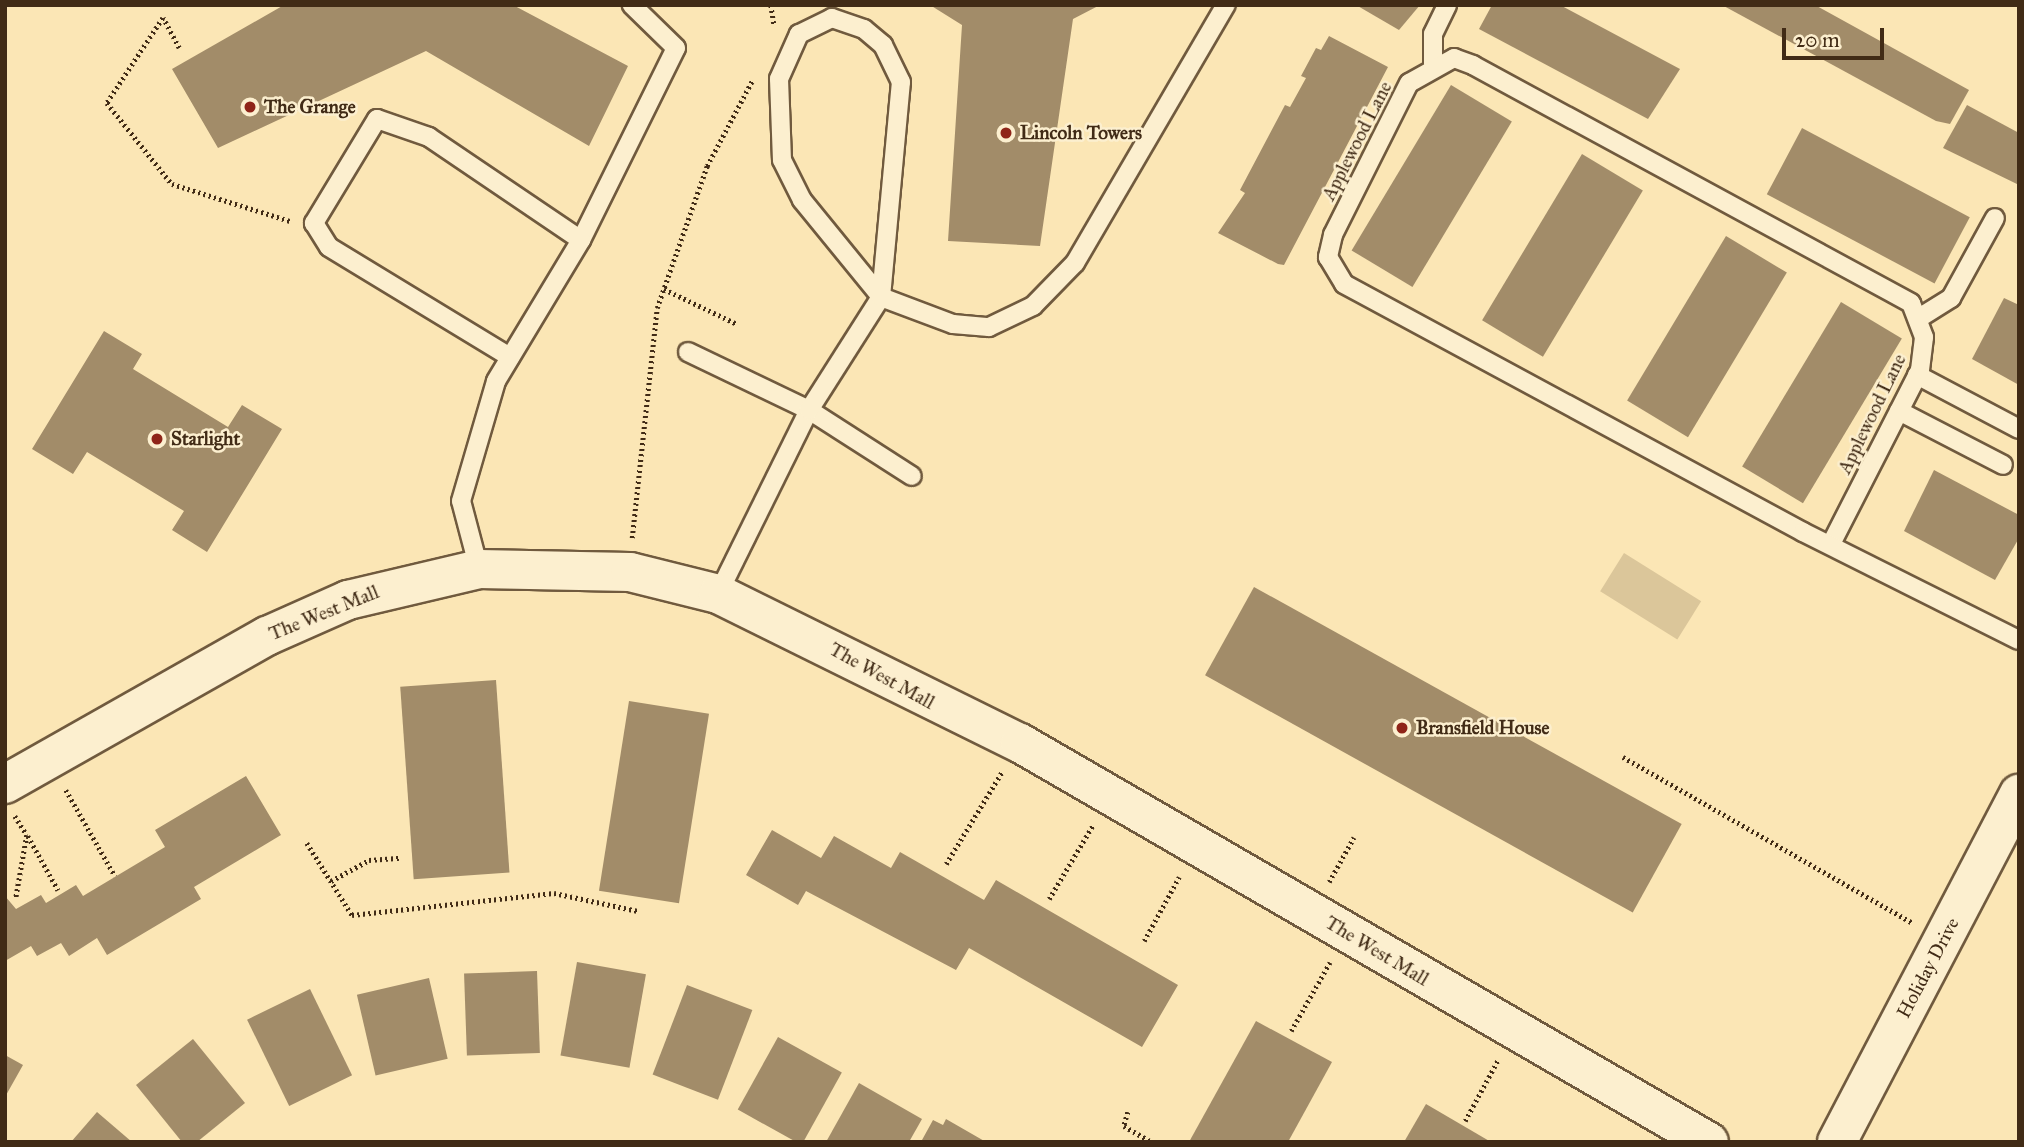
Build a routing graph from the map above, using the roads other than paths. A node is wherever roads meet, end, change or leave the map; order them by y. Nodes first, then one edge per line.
1 (632, 5) edge
2 (1226, 5) edge
3 (1447, 5) edge
4 (1433, 64) junction
5 (1995, 218) dead end
6 (581, 240) junction
7 (881, 297) junction
8 (1919, 318) junction
9 (688, 352) dead end
10 (510, 357) junction
11 (1917, 375) junction
12 (809, 410) junction
13 (1899, 411) junction
14 (2019, 429) edge
15 (2003, 465) dead end
16 (912, 476) dead end
17 (1831, 544) junction
18 (479, 569) junction
19 (718, 594) junction
20 (2019, 640) edge
21 (9, 798) edge
22 (2016, 804) edge
23 (1709, 1142) edge
24 (1837, 1142) edge

1 - 6 lane
2 - 7 lane
3 - 4 lane
4 - 8 lane
4 - 17 lane, Applewood Lane
5 - 8 lane
6 - 10 lane
6 - 10 lane
7 - 7 lane
7 - 12 lane
8 - 11 lane, Applewood Lane
9 - 12 lane
10 - 18 lane
11 - 13 lane, Applewood Lane
11 - 14 lane
12 - 16 lane
12 - 19 lane
13 - 15 lane
13 - 17 lane, Applewood Lane
17 - 20 lane, Applewood Lane
18 - 19 main road, The West Mall
18 - 21 main road, The West Mall
19 - 23 main road, The West Mall
22 - 24 main road, Holiday Drive

